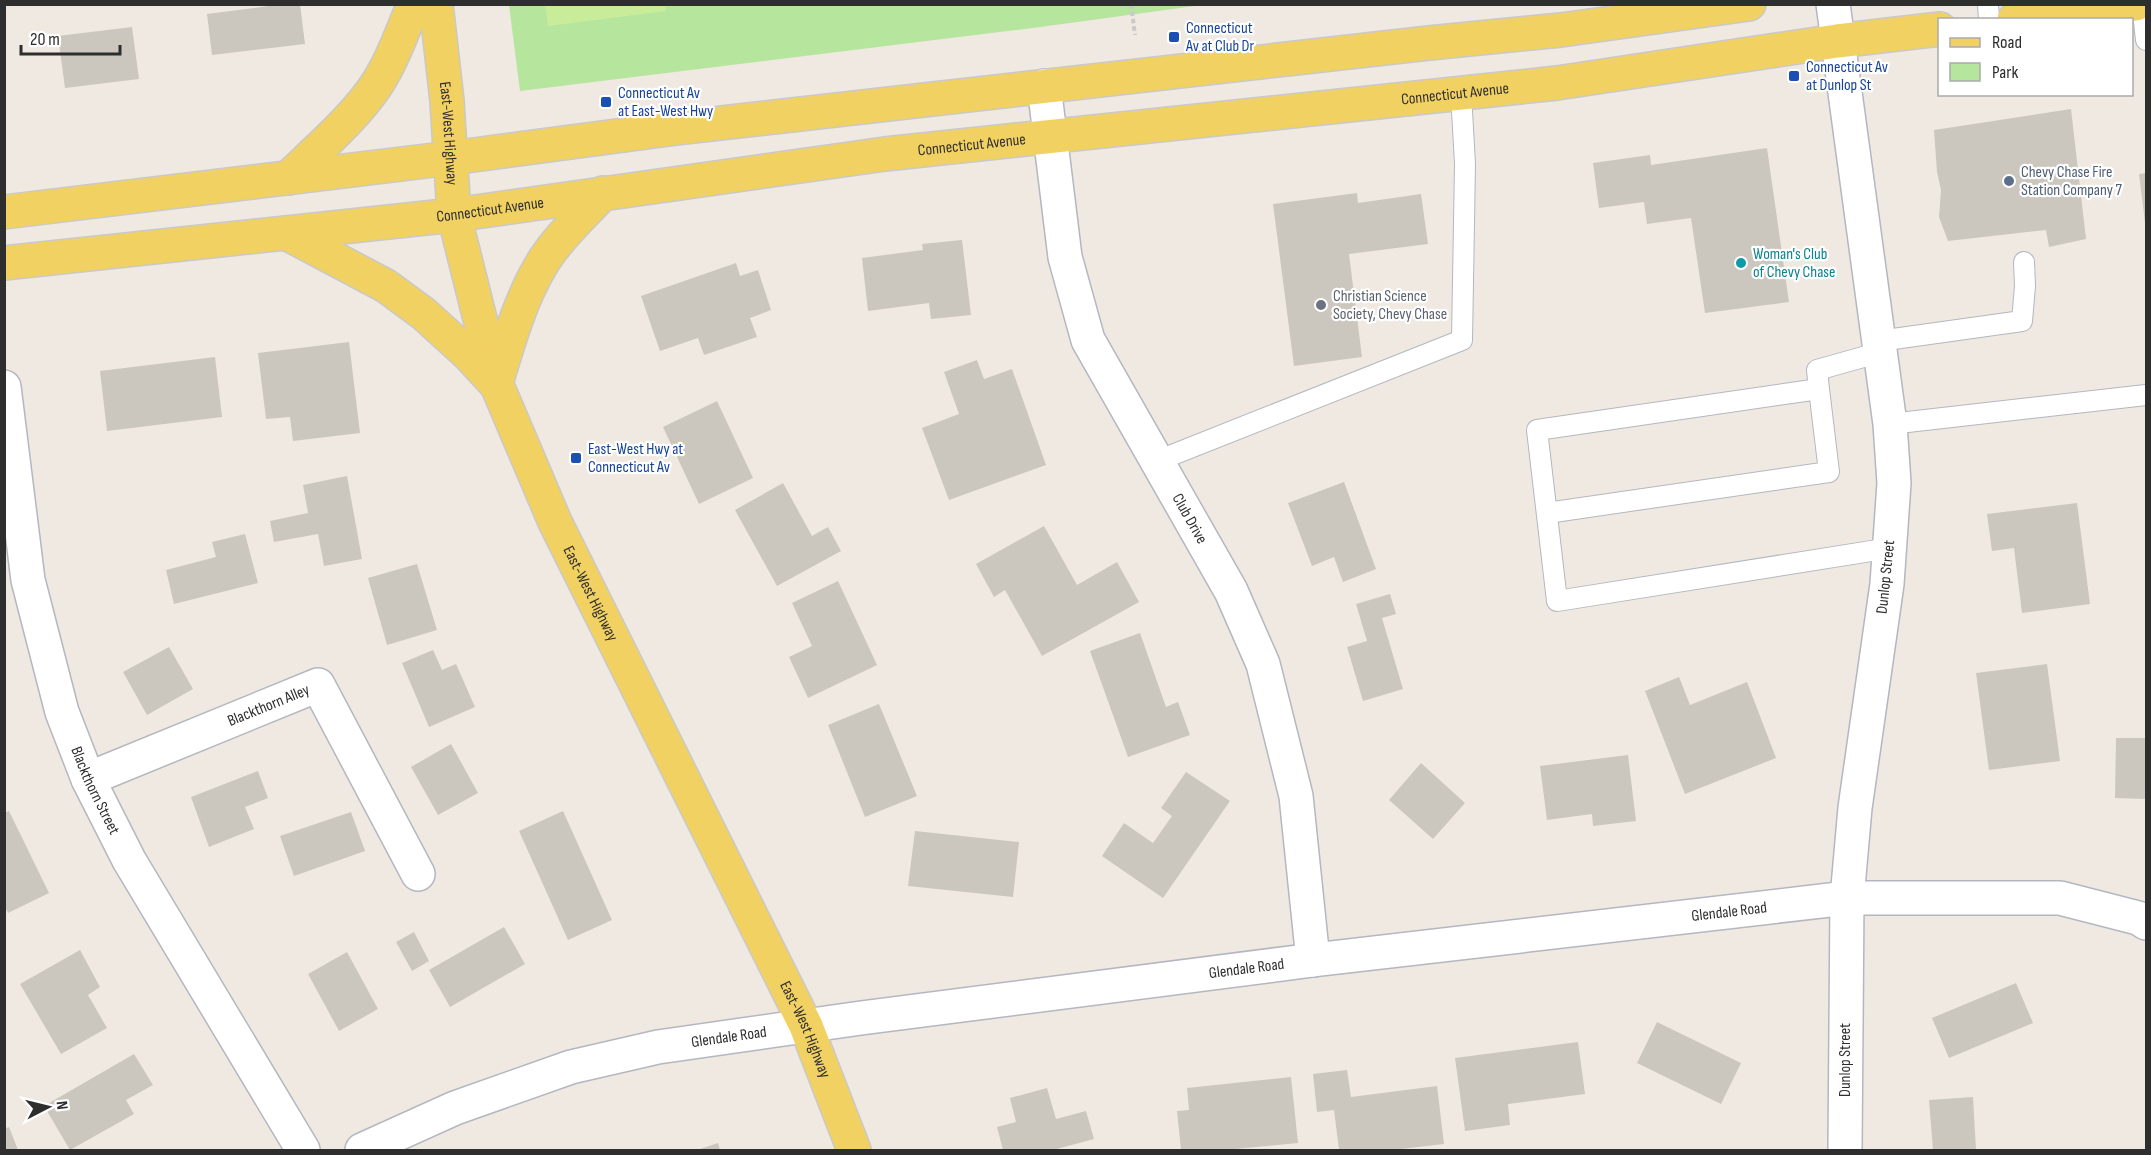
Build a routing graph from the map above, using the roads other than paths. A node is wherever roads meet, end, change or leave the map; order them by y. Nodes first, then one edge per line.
1 (414, 4) edge
2 (436, 4) edge
3 (1749, 4) edge
4 (1833, 4) edge
5 (2136, 4) edge
6 (2142, 4) edge
7 (2029, 18) edge
8 (1938, 29) edge
9 (2146, 40) edge
10 (1837, 41) junction
11 (1044, 86) junction
12 (1461, 93) junction
13 (1050, 138) junction
14 (451, 158) junction
15 (288, 178) junction
16 (603, 193) junction
17 (4, 212) edge
18 (454, 215) junction
19 (286, 233) junction
20 (2024, 262) dead end
21 (4, 263) edge
22 (1880, 346) junction
23 (496, 383) junction
24 (4, 387) edge
25 (1819, 389) junction
26 (2146, 395) edge
27 (1890, 424) junction
28 (1156, 461) junction
29 (1548, 513) junction
30 (1890, 548) junction
31 (88, 779) junction
32 (418, 874) dead end
33 (1847, 898) junction
34 (2146, 923) edge
35 (1313, 960) junction
36 (806, 1026) junction
37 (303, 1150) edge
38 (362, 1150) edge
39 (854, 1150) edge
40 (1845, 1150) edge

1 - 15 main road
2 - 14 main road, East-West Highway
3 - 11 main road
4 - 10 street, Dunlop Street
5 - 7 main road
6 - 9 lane
8 - 10 main road, Connecticut Avenue
10 - 12 main road, Connecticut Avenue
10 - 22 street, Dunlop Street
11 - 13 street, Club Drive
11 - 14 main road
12 - 13 main road, Connecticut Avenue
12 - 28 lane
13 - 16 main road, Connecticut Avenue
13 - 28 street, Club Drive
14 - 15 main road
14 - 18 main road, East-West Highway
15 - 17 main road
16 - 18 main road, Connecticut Avenue
16 - 23 main road
18 - 19 main road, Connecticut Avenue
18 - 23 main road, East-West Highway
19 - 21 main road, Connecticut Avenue
19 - 23 main road
20 - 22 lane
22 - 25 lane
22 - 27 street, Dunlop Street
23 - 36 main road, East-West Highway
24 - 31 street, Blackthorn Street
25 - 29 lane
25 - 29 lane
26 - 27 lane
27 - 30 street, Dunlop Street
28 - 35 street, Club Drive
29 - 30 lane
30 - 33 street, Dunlop Street
31 - 32 street, Blackthorn Alley
31 - 37 street, Blackthorn Street
33 - 34 street, Glendale Road
33 - 35 street, Glendale Road
33 - 40 street, Dunlop Street
35 - 36 street, Glendale Road
36 - 38 street, Glendale Road
36 - 39 main road, East-West Highway

